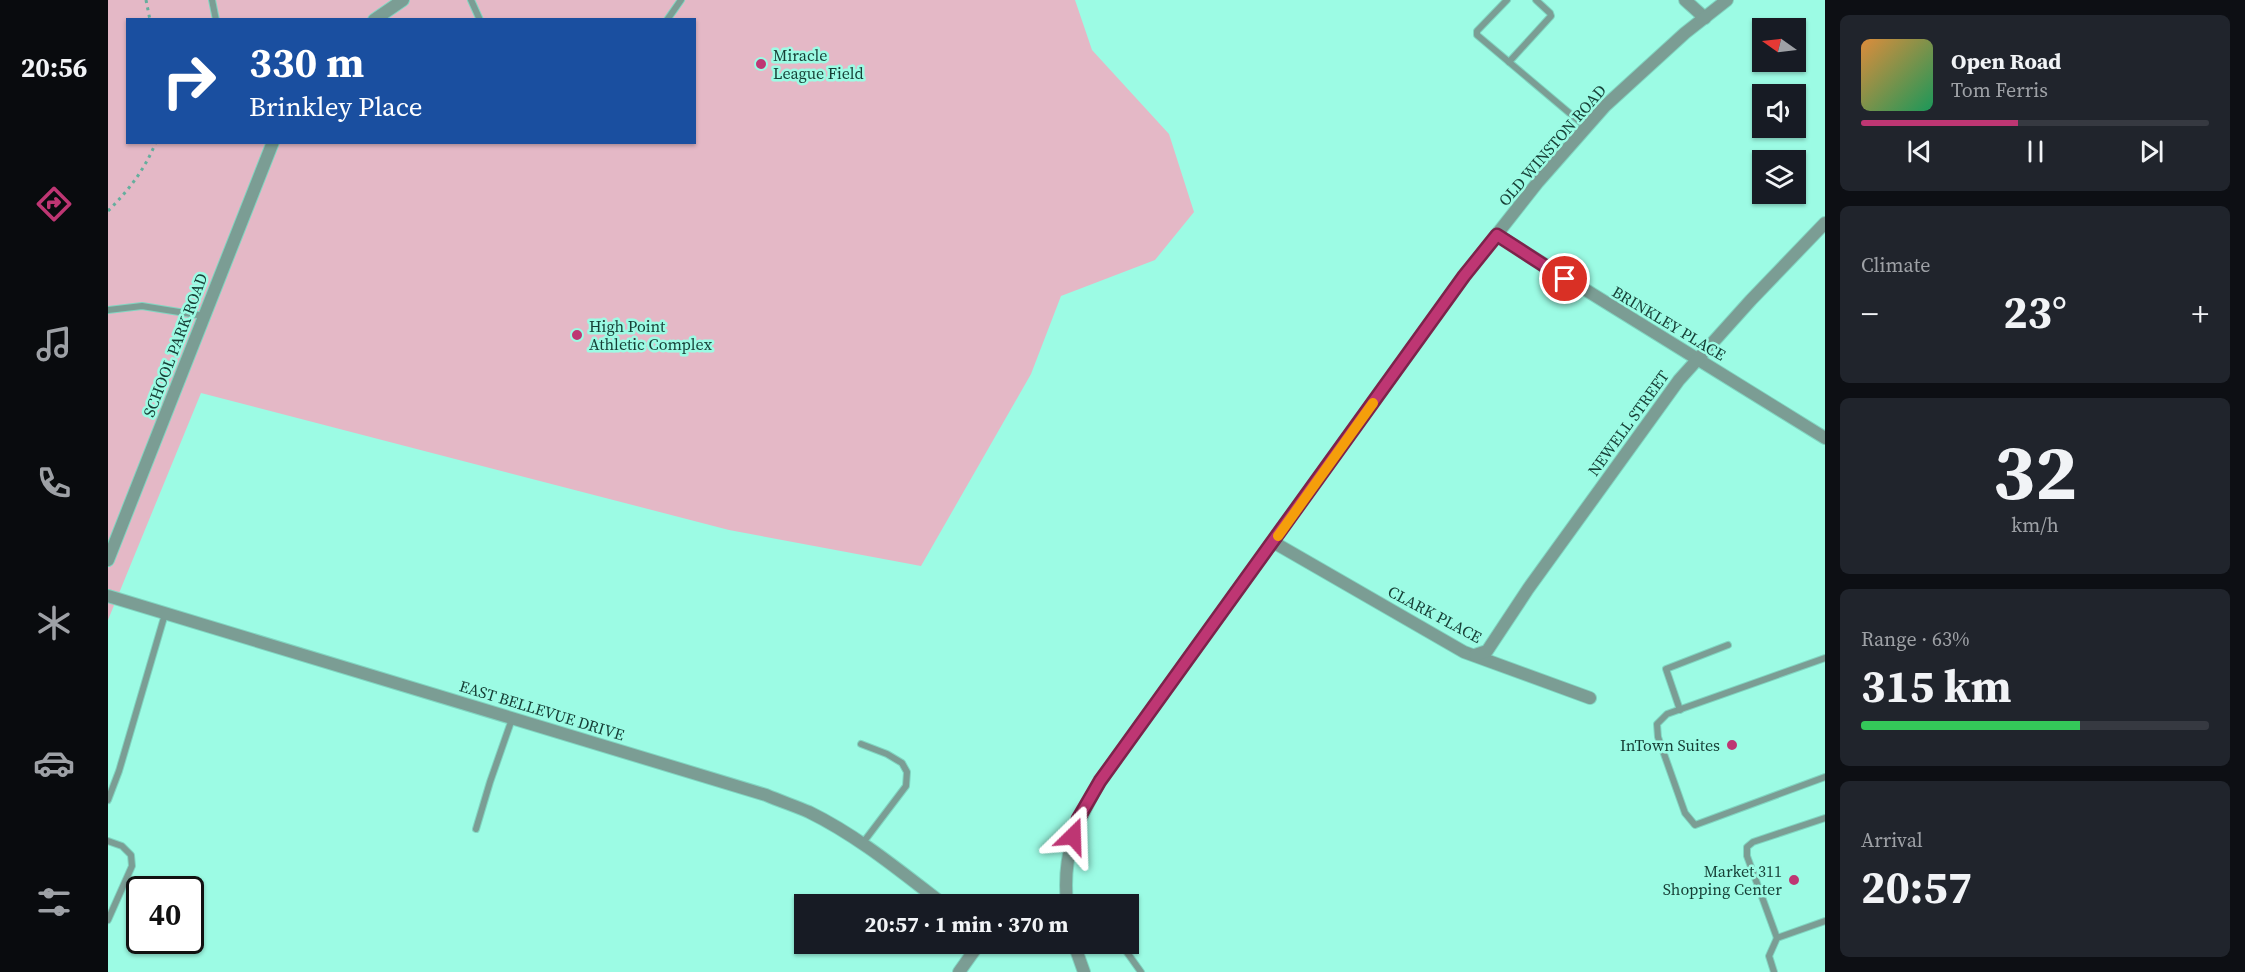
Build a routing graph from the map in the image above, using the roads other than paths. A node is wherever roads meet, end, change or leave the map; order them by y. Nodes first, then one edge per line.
1 (212, 0) edge
2 (403, 0) edge
3 (471, 0) edge
4 (681, 0) edge
5 (1507, 0) edge
6 (1536, 0) edge
7 (1685, 0) edge
8 (1727, 0) edge
9 (216, 18) edge
10 (377, 18) edge
11 (479, 18) edge
12 (668, 18) edge
13 (1705, 18) junction
14 (1509, 62) junction
15 (1586, 127) junction
16 (272, 144) edge
17 (1825, 223) edge
18 (1497, 235) junction
19 (108, 310) edge
20 (204, 316) junction
21 (1698, 359) junction
22 (1825, 438) edge
23 (1273, 542) junction
24 (108, 560) edge
25 (108, 596) edge
26 (165, 613) junction
27 (1728, 645) dead end
28 (1475, 655) junction
29 (1825, 658) edge
30 (1590, 698) dead end
31 (1680, 710) junction
32 (513, 718) junction
33 (861, 744) dead end
34 (1825, 777) edge
35 (108, 800) edge
36 (1825, 818) edge
37 (476, 829) dead end
38 (108, 841) edge
39 (862, 844) junction
40 (930, 894) edge
41 (1066, 894) edge
42 (108, 920) edge
43 (1825, 921) edge
44 (1777, 938) junction
45 (972, 954) edge
46 (1078, 954) edge
47 (1128, 954) edge
48 (959, 972) edge
49 (1084, 972) edge
50 (1141, 972) edge
51 (1774, 972) edge

1 - 9 lane
2 - 10 street
3 - 11 lane
4 - 12 lane
5 - 14 lane
6 - 14 lane
7 - 13 street
8 - 13 street, OLD WINSTON ROAD
13 - 15 street, OLD WINSTON ROAD
14 - 15 lane
15 - 18 street, OLD WINSTON ROAD
16 - 20 street, SCHOOL PARK ROAD
17 - 21 street, NEWELL STREET
18 - 21 street, BRINKLEY PLACE
18 - 23 street, OLD WINSTON ROAD
19 - 20 lane
20 - 24 street, SCHOOL PARK ROAD
21 - 22 street, BRINKLEY PLACE
21 - 28 street, NEWELL STREET
23 - 28 street, CLARK PLACE
23 - 41 street, OLD WINSTON ROAD
25 - 26 street, EAST BELLEVUE DRIVE
26 - 32 street, EAST BELLEVUE DRIVE
26 - 35 lane
27 - 31 lane
28 - 30 street, CLARK PLACE
29 - 31 lane
31 - 34 lane
32 - 37 lane
32 - 39 street, EAST BELLEVUE DRIVE
33 - 39 lane
36 - 44 lane
38 - 42 lane
39 - 40 street, EAST BELLEVUE DRIVE
43 - 44 lane
44 - 51 lane
45 - 48 street
46 - 49 street
47 - 50 lane

